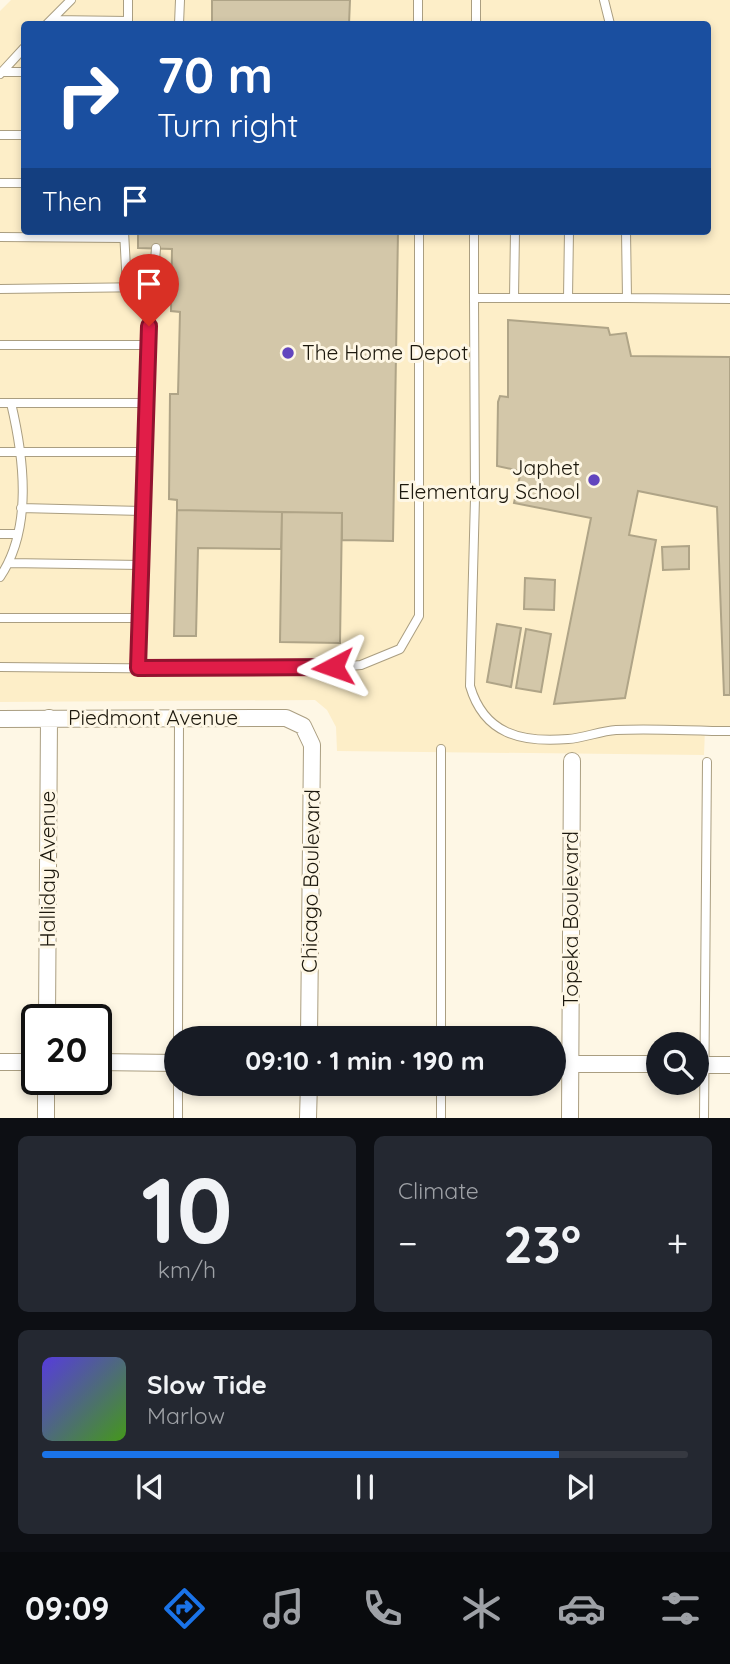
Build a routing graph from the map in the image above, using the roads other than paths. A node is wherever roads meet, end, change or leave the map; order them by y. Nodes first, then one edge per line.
1 (71, 0) edge
2 (128, 0) edge
3 (180, 0) edge
4 (418, 0) edge
5 (476, 0) edge
6 (604, 0) edge
7 (51, 21) edge
8 (128, 21) edge
9 (179, 21) edge
10 (418, 21) edge
11 (476, 21) edge
12 (609, 21) edge
13 (21, 51) edge
14 (21, 72) edge
15 (1, 73) edge
16 (0, 135) edge
17 (21, 135) edge
18 (0, 183) edge
19 (21, 183) edge
20 (83, 235) edge
21 (124, 235) edge
22 (419, 235) edge
23 (474, 235) edge
24 (515, 235) edge
25 (569, 235) edge
26 (626, 235) edge
27 (0, 237) edge
28 (156, 248) dead end
29 (127, 287) junction
30 (151, 287) junction
31 (0, 289) edge
32 (474, 298) junction
33 (514, 298) junction
34 (568, 298) junction
35 (628, 298) junction
36 (730, 299) edge
37 (0, 345) edge
38 (148, 345) junction
39 (0, 403) edge
40 (11, 403) junction
41 (144, 403) junction
42 (0, 452) edge
43 (21, 452) junction
44 (143, 452) junction
45 (20, 508) junction
46 (142, 511) junction
47 (0, 534) edge
48 (16, 534) junction
49 (9, 563) junction
50 (141, 565) junction
51 (0, 577) edge
52 (0, 618) edge
53 (139, 618) junction
54 (0, 667) edge
55 (138, 668) junction
56 (49, 718) junction
57 (179, 718) junction
58 (0, 719) edge
59 (303, 726) joint
60 (730, 731) edge
61 (441, 749) dead end
62 (572, 761) dead end
63 (707, 762) dead end
64 (47, 1004) edge
65 (178, 1026) edge
66 (309, 1026) edge
67 (441, 1026) edge
68 (563, 1026) edge
69 (701, 1032) edge
70 (0, 1062) edge
71 (21, 1062) edge
72 (112, 1062) edge
73 (164, 1063) edge
74 (566, 1064) edge
75 (646, 1064) edge
76 (709, 1065) edge
77 (730, 1065) edge
78 (566, 1091) edge
79 (46, 1095) edge
80 (702, 1095) edge
81 (178, 1096) edge
82 (309, 1096) edge
83 (441, 1096) edge
84 (46, 1118) edge
85 (178, 1118) edge
86 (308, 1118) edge
87 (441, 1118) edge
88 (570, 1118) edge
89 (704, 1118) edge

1 - 7 lane
2 - 8 lane
3 - 9 lane
4 - 10 lane
5 - 11 lane
6 - 12 lane
13 - 15 lane
14 - 15 lane
16 - 17 lane
18 - 19 lane
20 - 27 lane
21 - 29 lane
22 - 55 lane
23 - 32 lane
24 - 33 lane
25 - 34 lane
26 - 35 lane
28 - 30 lane
29 - 30 lane
29 - 31 lane
30 - 38 lane
32 - 33 lane
32 - 60 lane
33 - 34 lane
34 - 35 lane
35 - 36 lane
37 - 38 lane
38 - 41 lane
39 - 40 lane
40 - 41 lane
40 - 43 lane
41 - 44 lane
42 - 43 lane
43 - 44 lane
43 - 45 lane
44 - 46 lane
45 - 46 lane
45 - 48 lane
46 - 50 lane
47 - 48 lane
48 - 49 lane
49 - 50 lane
49 - 51 lane
50 - 53 lane
52 - 53 lane
53 - 55 lane
54 - 55 lane
56 - 57 street, Piedmont Avenue
56 - 58 street, Piedmont Avenue
56 - 64 street, Halliday Avenue
57 - 59 street, Piedmont Avenue
57 - 65 lane
59 - 66 street, Chicago Boulevard
61 - 67 lane
62 - 68 street, Topeka Boulevard
63 - 69 lane
70 - 71 street
72 - 73 street
74 - 75 street
76 - 77 street
78 - 88 street, Topeka Boulevard
79 - 84 street
80 - 89 lane
81 - 85 lane
82 - 86 street
83 - 87 lane

